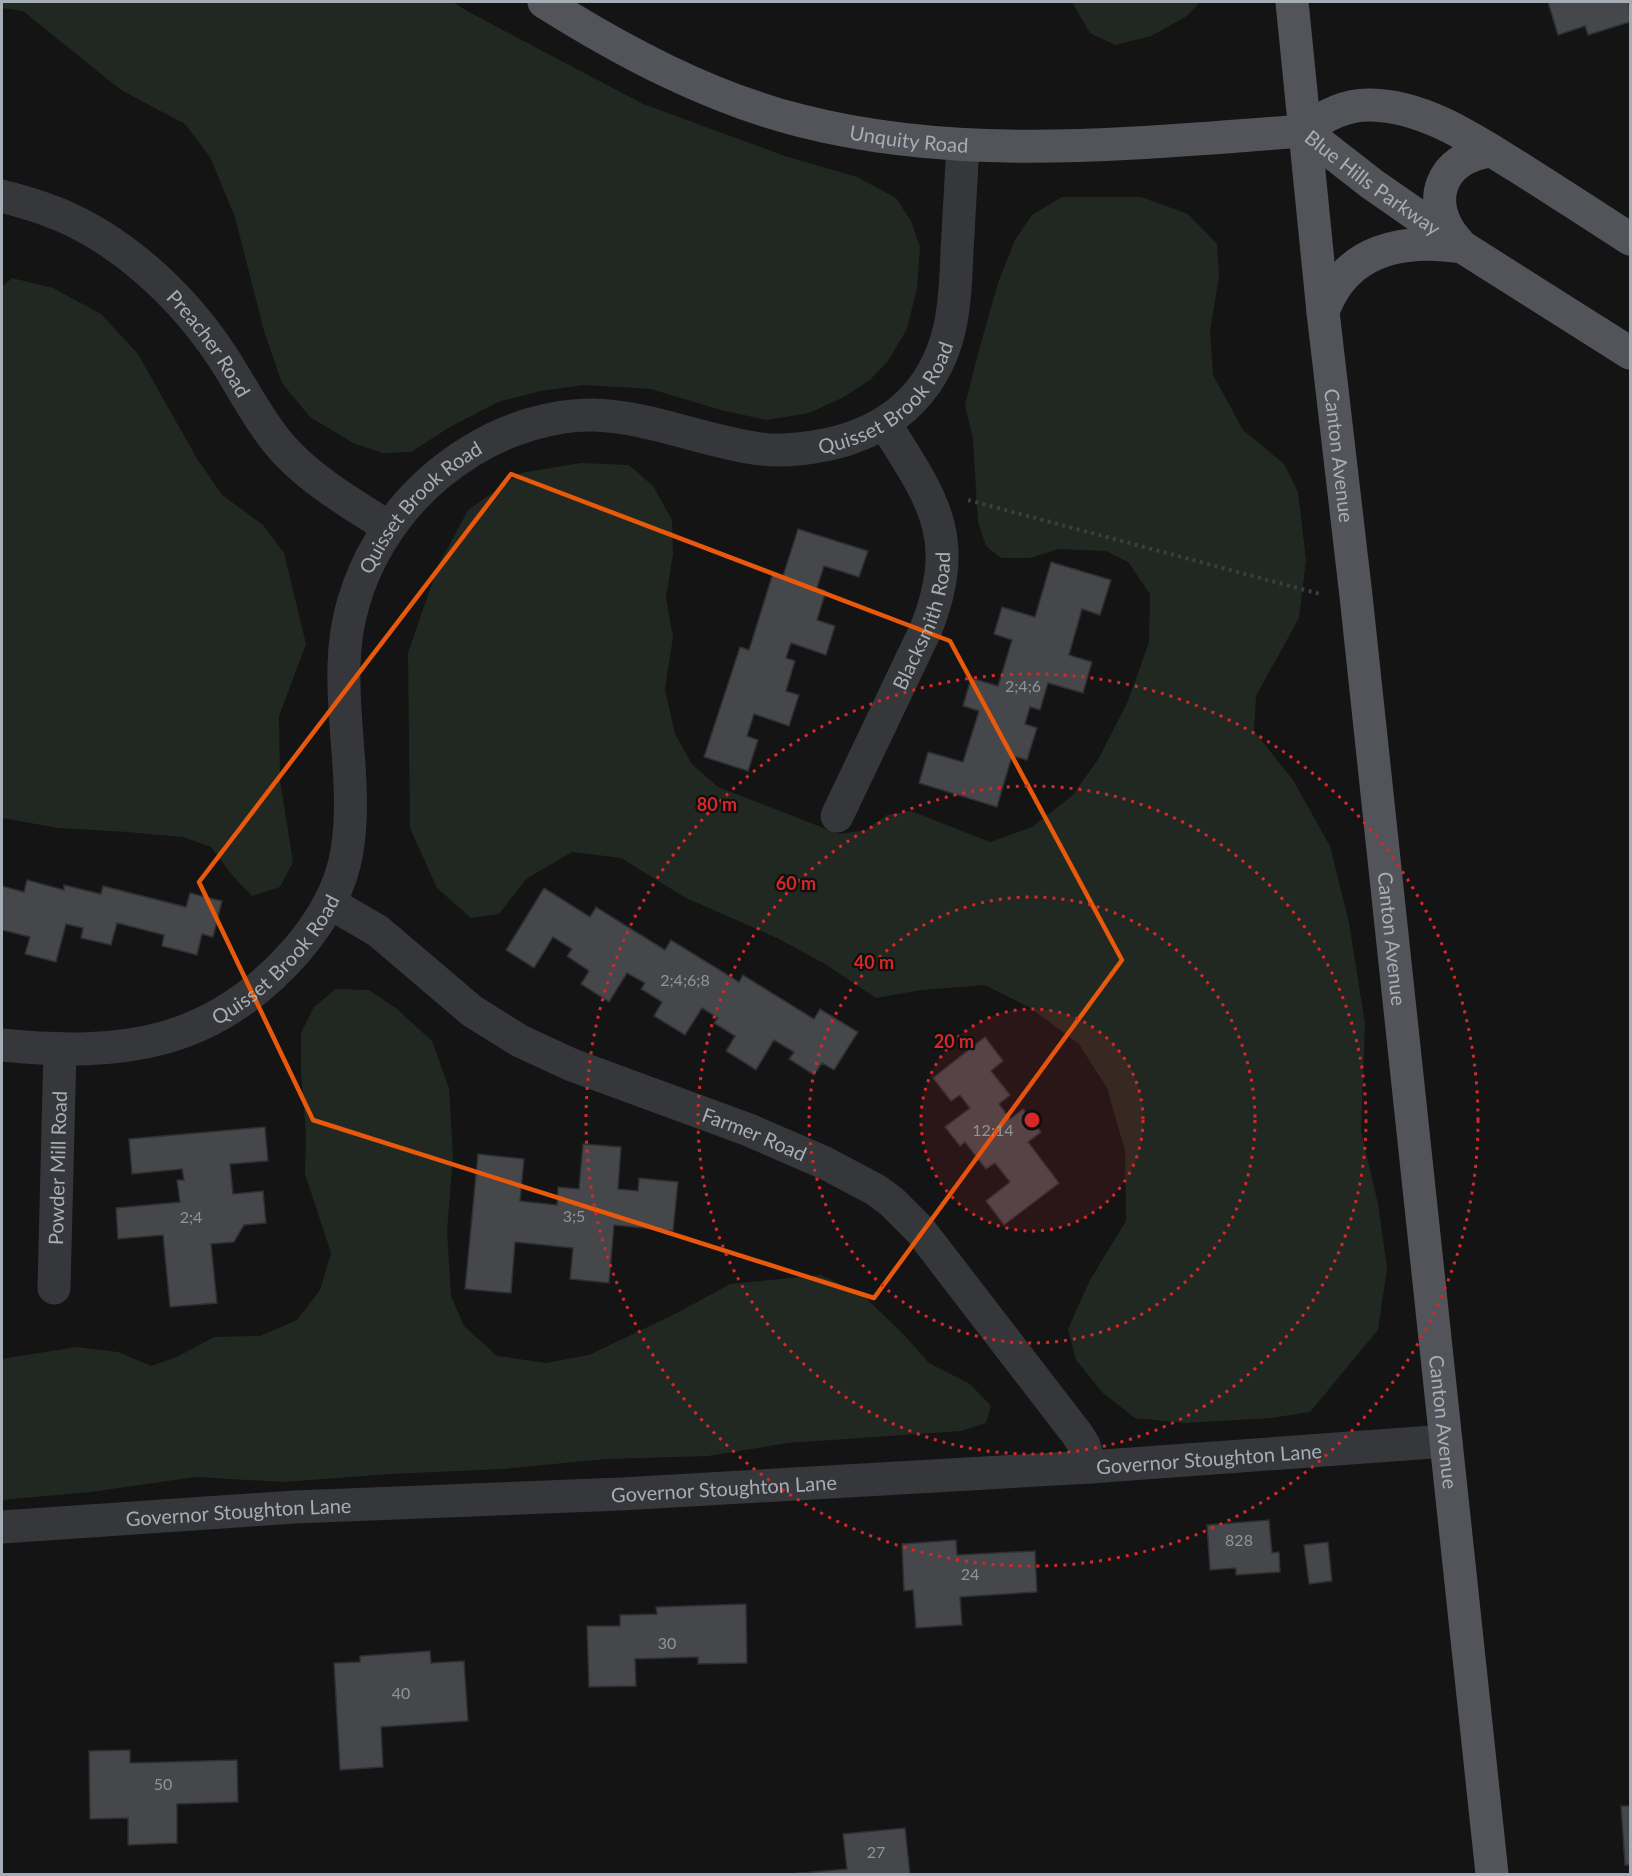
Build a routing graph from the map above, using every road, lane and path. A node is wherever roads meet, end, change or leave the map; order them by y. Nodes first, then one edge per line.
1 (544, 2) edge
2 (1292, 2) edge
3 (1304, 131) junction
4 (963, 145) junction
5 (1492, 151) junction
6 (2, 196) edge
7 (1630, 239) edge
8 (1464, 248) junction
9 (1323, 312) junction
10 (1630, 353) edge
11 (885, 424) junction
12 (932, 503) junction
13 (388, 527) junction
14 (1356, 596) junction
15 (837, 816) dead end
16 (330, 903) junction
17 (2, 1045) edge
18 (60, 1049) junction
19 (54, 1288) dead end
20 (1446, 1441) junction
21 (1090, 1467) junction
22 (2, 1527) edge
23 (1492, 1875) edge

1 - 4 main road, Unquity Road
2 - 3 main road, Canton Avenue
3 - 4 main road, Unquity Road
3 - 5 main road, Blue Hills Parkway
3 - 8 main road, Blue Hills Parkway
3 - 9 main road, Canton Avenue
4 - 11 street, Quisset Brook Road
5 - 7 main road, Blue Hills Parkway
5 - 8 main road
6 - 13 street, Preacher Road
8 - 9 main road
8 - 10 main road, Blue Hills Parkway
9 - 14 main road, Canton Avenue
11 - 12 street, Blacksmith Road
11 - 13 street, Quisset Brook Road
12 - 14 path
12 - 15 street, Blacksmith Road
13 - 16 street, Quisset Brook Road
14 - 20 main road, Canton Avenue
16 - 18 street, Quisset Brook Road
16 - 21 street, Farmer Road
17 - 18 street, Quisset Brook Road
18 - 19 street, Powder Mill Road
20 - 21 street, Governor Stoughton Lane
20 - 23 main road, Canton Avenue
21 - 22 street, Governor Stoughton Lane

